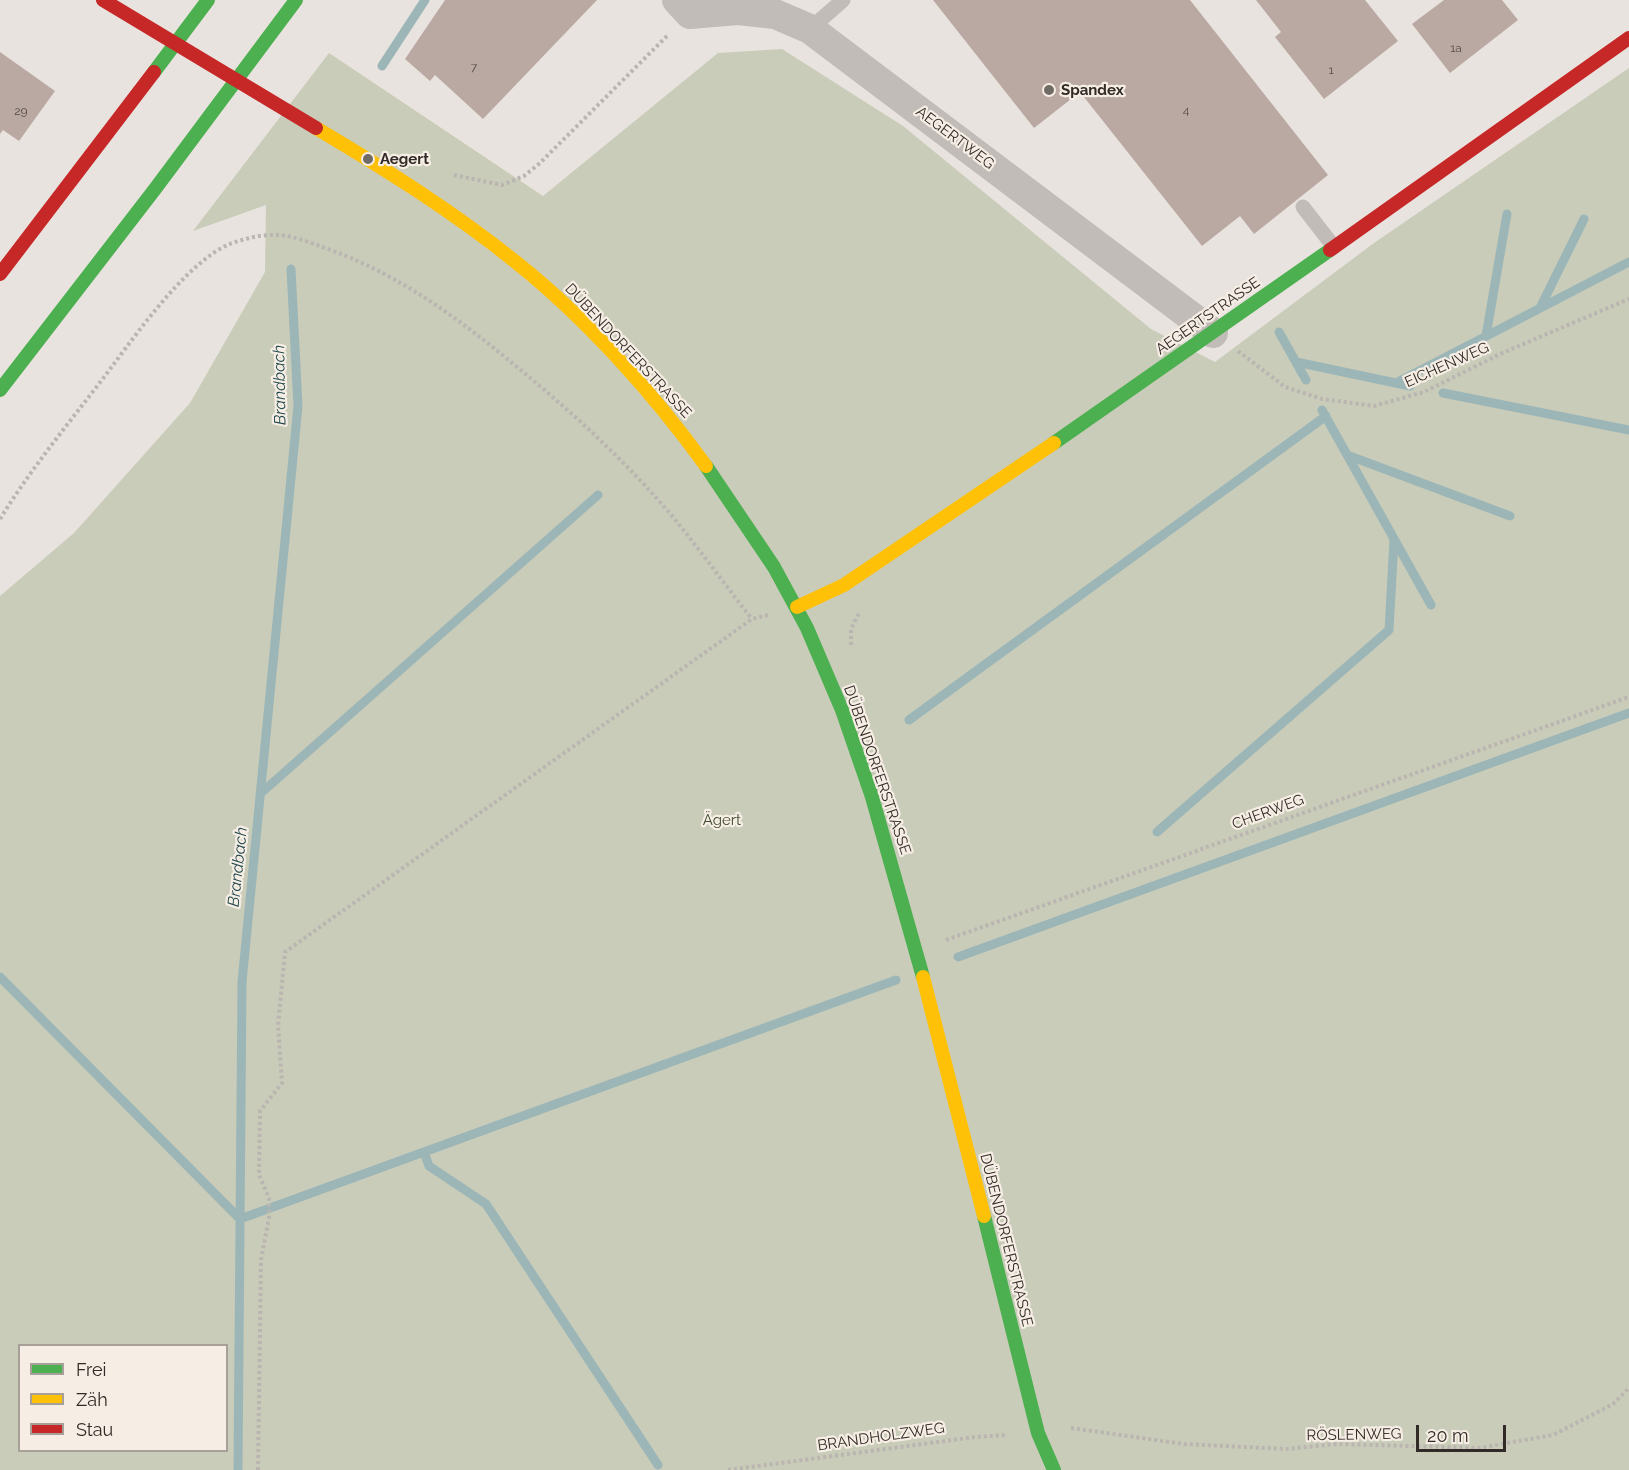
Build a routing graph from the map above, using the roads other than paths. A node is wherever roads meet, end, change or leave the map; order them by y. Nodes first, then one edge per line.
1 (103, 0) edge
2 (208, 0) edge
3 (296, 0) edge
4 (843, 0) edge
5 (684, 7) edge
6 (810, 29) junction
7 (1629, 38) edge
8 (1303, 207) dead end
9 (1334, 246) junction
10 (0, 274) edge
11 (1213, 333) junction
12 (0, 390) edge
13 (797, 607) junction
14 (1054, 1470) edge

1 - 13 main road, DÜBENDORFERSTRASSE, bridge
2 - 10 main road
3 - 12 main road
4 - 6 lane
5 - 6 street, AEGERTWEG
6 - 11 street, AEGERTWEG
7 - 9 main road, AEGERTSTRASSE
8 - 9 lane
9 - 11 main road, AEGERTSTRASSE
11 - 13 main road, AEGERTSTRASSE
13 - 14 main road, DÜBENDORFERSTRASSE

